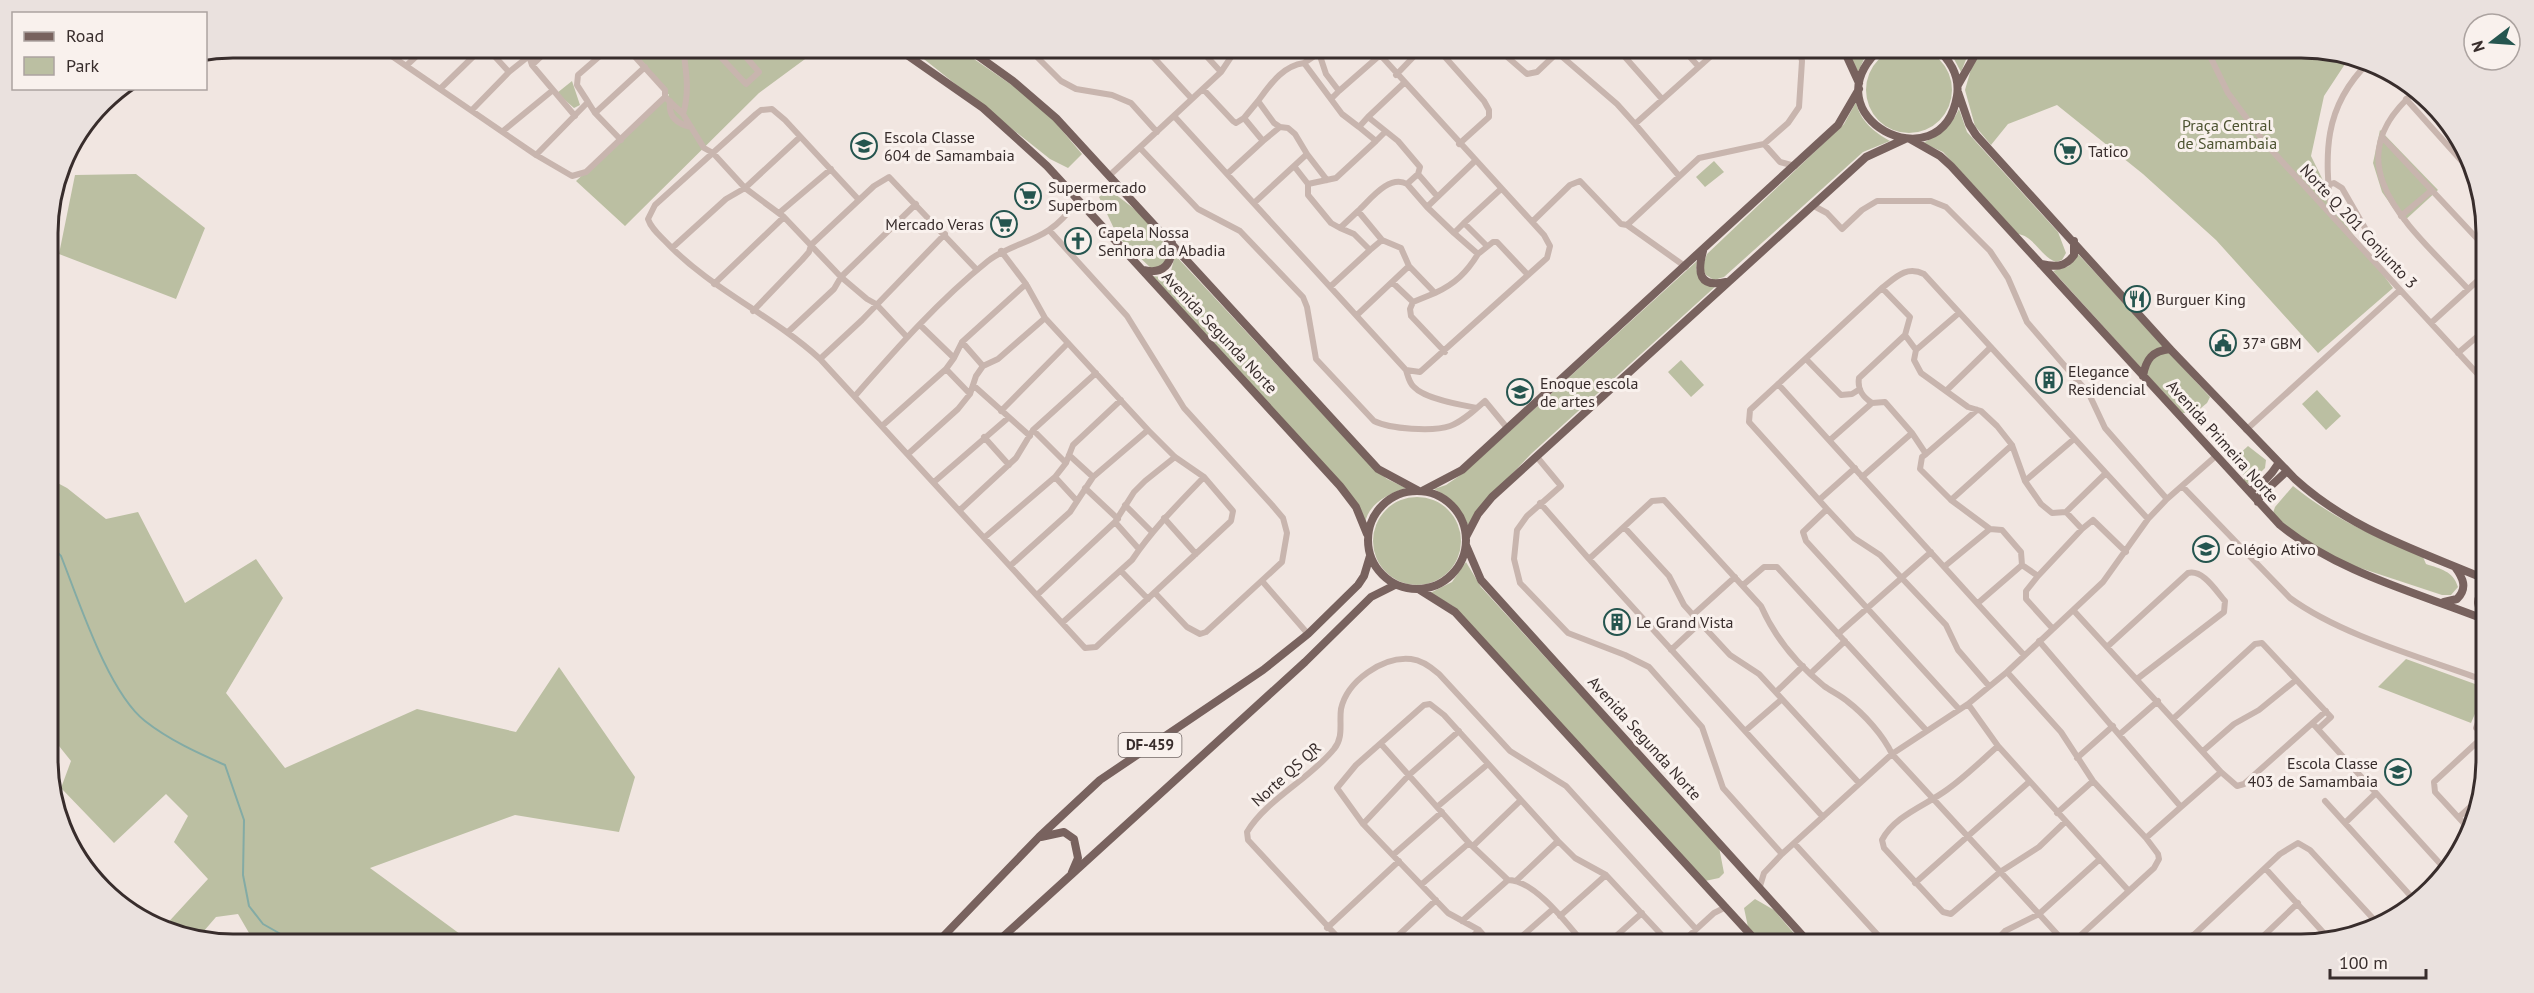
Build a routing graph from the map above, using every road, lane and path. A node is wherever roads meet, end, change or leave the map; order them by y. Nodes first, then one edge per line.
1 (394, 58) edge
2 (414, 58) edge
3 (472, 58) edge
4 (496, 58) edge
5 (526, 58) edge
6 (530, 58) edge
7 (539, 58) edge
8 (598, 58) edge
9 (636, 58) edge
10 (684, 58) edge
11 (721, 58) edge
12 (747, 58) edge
13 (912, 58) edge
14 (980, 58) edge
15 (1038, 58) edge
16 (1154, 58) edge
17 (1208, 58) edge
18 (1230, 58) edge
19 (1310, 58) edge
20 (1320, 58) edge
21 (1377, 58) edge
22 (1381, 58) edge
23 (1412, 58) edge
24 (1446, 58) edge
25 (1509, 58) edge
26 (1548, 58) edge
27 (1563, 58) edge
28 (1626, 58) edge
29 (1691, 58) edge
30 (1708, 58) edge
31 (1801, 58) edge
32 (1847, 58) edge
33 (1871, 58) edge
34 (1945, 58) edge
35 (1975, 58) edge
36 (2211, 58) edge
37 (1304, 63) junction
38 (532, 65) junction
39 (406, 66) junction
40 (1698, 66) junction
41 (645, 67) junction
42 (2362, 70) edge
43 (509, 72) junction
44 (1221, 72) junction
45 (1396, 75) junction
46 (1404, 83) junction
47 (1859, 87) junction
48 (441, 88) junction
49 (1203, 89) junction
50 (1958, 89) junction
51 (553, 90) junction
52 (1339, 91) junction
53 (2409, 97) edge
54 (668, 99) junction
55 (1192, 99) junction
56 (1331, 99) junction
57 (1662, 99) junction
58 (2406, 99) junction
59 (1258, 101) junction
60 (588, 102) junction
61 (472, 110) junction
62 (595, 113) junction
63 (683, 114) junction
64 (575, 116) junction
65 (1174, 116) junction
66 (1368, 117) junction
67 (1244, 118) junction
68 (1635, 124) junction
69 (692, 127) junction
70 (1280, 127) junction
71 (1359, 127) junction
72 (503, 131) junction
73 (1157, 132) junction
74 (1385, 132) junction
75 (2382, 136) junction
76 (800, 137) junction
77 (1908, 139) junction
78 (621, 140) junction
79 (1263, 141) junction
80 (1376, 141) junction
81 (1459, 144) junction
82 (1764, 144) junction
83 (1140, 148) junction
84 (713, 153) junction
85 (1307, 154) junction
86 (536, 155) junction
87 (2456, 155) edge
88 (1475, 162) junction
89 (1780, 162) junction
90 (1294, 166) junction
91 (1795, 166) junction
92 (831, 169) junction
93 (1227, 174) junction
94 (1418, 174) junction
95 (1110, 175) junction
96 (1679, 176) junction
97 (1327, 180) junction
98 (1780, 180) junction
99 (1308, 184) junction
100 (1407, 184) junction
101 (2328, 185) junction
102 (746, 188) junction
103 (1501, 189) junction
104 (2432, 190) junction
105 (1437, 196) junction
106 (1821, 198) junction
107 (859, 200) junction
108 (1078, 200) junction
109 (1254, 203) junction
110 (916, 204) junction
111 (1812, 206) junction
112 (1085, 207) junction
113 (1427, 207) junction
114 (1358, 211) junction
115 (1827, 213) junction
116 (1067, 214) junction
117 (2331, 214) junction
118 (782, 215) junction
119 (2402, 216) junction
120 (1532, 222) junction
121 (1464, 223) junction
122 (1627, 225) junction
123 (1340, 228) junction
124 (2365, 228) dead end
125 (1049, 230) junction
126 (1454, 233) junction
127 (945, 234) junction
128 (2476, 237) edge
129 (1382, 240) junction
130 (2074, 241) junction
131 (1172, 243) junction
132 (811, 245) junction
133 (1487, 246) junction
134 (672, 248) junction
135 (1370, 250) junction
136 (1001, 251) junction
137 (1703, 251) junction
138 (1478, 254) junction
139 (2041, 264) junction
140 (1408, 266) junction
141 (1686, 267) junction
142 (977, 270) junction
143 (1142, 270) junction
144 (1528, 274) junction
145 (841, 277) junction
146 (1392, 282) junction
147 (1728, 282) junction
148 (2476, 282) edge
149 (714, 284) junction
150 (1026, 284) junction
151 (1331, 286) junction
152 (1882, 288) junction
153 (2468, 289) junction
154 (2400, 290) junction
155 (1435, 293) junction
156 (1413, 302) junction
157 (876, 304) junction
158 (753, 311) junction
159 (1959, 313) junction
160 (1357, 315) junction
161 (1045, 318) junction
162 (2431, 323) junction
163 (921, 325) junction
164 (788, 332) junction
165 (1905, 335) junction
166 (908, 337) junction
167 (2476, 338) edge
168 (962, 342) junction
169 (1068, 343) junction
170 (1991, 347) junction
171 (2170, 349) junction
172 (1916, 350) junction
173 (1445, 352) junction
174 (2458, 353) junction
175 (954, 358) junction
176 (820, 359) junction
177 (1806, 359) junction
178 (983, 366) junction
179 (946, 369) junction
180 (1406, 370) junction
181 (2476, 372) edge
182 (1096, 373) junction
183 (2143, 376) junction
184 (1778, 384) junction
185 (973, 386) junction
186 (1860, 389) junction
187 (1947, 390) junction
188 (970, 394) junction
189 (855, 396) junction
190 (1121, 400) junction
191 (1872, 403) junction
192 (1477, 408) junction
193 (1977, 410) junction
194 (1000, 411) junction
195 (1008, 418) junction
196 (882, 426) junction
197 (1508, 429) junction
198 (2246, 429) junction
199 (1148, 430) junction
200 (1912, 432) junction
201 (1032, 433) junction
202 (984, 437) junction
203 (2074, 439) junction
204 (1830, 440) junction
205 (2012, 445) junction
206 (908, 454) junction
207 (1926, 454) junction
208 (1070, 455) junction
209 (2217, 455) junction
210 (1175, 457) junction
211 (1537, 457) junction
212 (1066, 463) junction
213 (2278, 464) junction
214 (1009, 465) junction
215 (1854, 468) junction
216 (2286, 472) junction
217 (2106, 473) junction
218 (1055, 477) junction
219 (1093, 477) junction
220 (1204, 477) junction
221 (1862, 477) junction
222 (2025, 481) junction
223 (934, 482) junction
224 (2182, 486) junction
225 (1085, 488) junction
226 (1420, 491) junction
227 (2249, 491) junction
228 (2167, 499) junction
229 (1819, 500) junction
230 (1951, 500) junction
231 (1077, 501) junction
232 (2258, 502) junction
233 (1540, 503) junction
234 (1125, 505) junction
235 (1827, 508) junction
236 (960, 510) junction
237 (2066, 512) junction
238 (1164, 518) junction
239 (2148, 519) junction
240 (1117, 520) junction
241 (1624, 527) junction
242 (1990, 529) junction
243 (2082, 529) junction
244 (1152, 532) junction
245 (1367, 534) junction
246 (985, 537) junction
247 (1466, 541) junction
248 (1138, 548) junction
249 (1931, 552) junction
250 (2126, 552) junction
251 (1196, 554) junction
252 (1370, 556) junction
253 (1589, 559) junction
254 (2022, 565) junction
255 (1010, 566) junction
256 (1945, 566) junction
257 (2454, 566) junction
258 (1121, 571) junction
259 (2476, 575) edge
260 (1901, 576) junction
261 (2038, 576) junction
262 (1735, 577) junction
263 (1262, 581) junction
264 (1395, 585) junction
265 (1743, 585) junction
266 (1420, 590) junction
267 (1155, 593) junction
268 (1037, 595) junction
269 (1148, 599) junction
270 (2440, 602) junction
271 (1978, 603) junction
272 (1867, 609) junction
273 (2074, 610) junction
274 (1693, 615) junction
275 (2476, 616) edge
276 (1062, 623) junction
277 (1700, 623) junction
278 (2053, 629) junction
279 (1308, 634) junction
280 (1838, 634) junction
281 (1845, 641) junction
282 (2039, 641) junction
283 (2107, 647) junction
284 (1671, 650) junction
285 (2024, 655) junction
286 (1803, 666) junction
287 (2007, 672) junction
288 (1810, 674) junction
289 (2476, 677) edge
290 (2137, 679) junction
291 (2296, 680) junction
292 (1989, 686) junction
293 (1776, 692) junction
294 (1782, 699) junction
295 (2158, 701) junction
296 (1968, 704) junction
297 (1958, 708) junction
298 (2174, 718) junction
299 (2113, 726) junction
300 (2316, 727) junction
301 (1926, 730) junction
302 (1459, 731) junction
303 (1745, 731) junction
304 (2120, 734) junction
305 (2476, 743) edge
306 (1381, 744) junction
307 (1998, 746) junction
308 (2204, 751) junction
309 (1892, 754) junction
310 (2077, 758) junction
311 (1488, 764) junction
312 (2221, 772) junction
313 (1409, 775) junction
314 (2092, 781) junction
315 (2029, 782) junction
316 (1859, 783) junction
317 (2376, 793) junction
318 (1934, 798) junction
319 (1520, 801) junction
320 (2325, 801) dead end
321 (2181, 807) junction
322 (2468, 809) edge
323 (1439, 810) junction
324 (2057, 813) junction
325 (1822, 817) junction
326 (2459, 817) junction
327 (2066, 822) junction
328 (2463, 822) edge
329 (2345, 823) junction
330 (1364, 824) junction
331 (1039, 837) junction
332 (1969, 837) junction
333 (2146, 838) junction
334 (1558, 841) junction
335 (1794, 843) junction
336 (1471, 844) junction
337 (1782, 854) junction
338 (1394, 855) junction
339 (2100, 859) junction
340 (1399, 861) junction
341 (2440, 864) edge
342 (2265, 868) junction
343 (2000, 872) junction
344 (1764, 873) junction
345 (1606, 875) junction
346 (1071, 876) junction
347 (1752, 877) junction
348 (1508, 880) junction
349 (1517, 880) junction
350 (1915, 883) junction
351 (1422, 884) junction
352 (1760, 886) junction
353 (2128, 890) junction
354 (2410, 895) edge
355 (1436, 900) junction
356 (1719, 900) junction
357 (2298, 903) junction
358 (1726, 907) junction
359 (1553, 909) junction
360 (1642, 913) junction
361 (1714, 913) junction
362 (2039, 914) junction
363 (1560, 916) junction
364 (2373, 918) edge
365 (1462, 921) junction
366 (1328, 928) junction
367 (1696, 929) junction
368 (1479, 930) junction
369 (2324, 932) edge
370 (946, 934) edge
371 (1006, 934) edge
372 (1334, 934) edge
373 (1400, 934) edge
374 (1475, 934) edge
375 (1482, 934) edge
376 (1525, 934) edge
377 (1576, 934) edge
378 (1618, 934) edge
379 (1661, 934) edge
380 (1693, 934) edge
381 (1750, 934) edge
382 (1801, 934) edge
383 (1877, 934) edge
384 (2002, 934) edge
385 (2058, 934) edge
386 (2081, 934) edge
387 (2194, 934) edge
388 (2266, 934) edge

1 - 39 street
2 - 39 street
3 - 48 street
4 - 43 street
5 - 43 street
6 - 38 street
7 - 38 street
8 - 60 street
9 - 41 street
10 - 63 street
11 - 12 street
13 - 108 main road, Avenida Segunda Norte
14 - 95 main road, Avenida Segunda Norte
15 - 73 street
16 - 55 street
17 - 44 street
18 - 44 street
19 - 37 street
20 - 52 street
21 - 52 street
22 - 45 street
23 - 45 street
24 - 81 street
25 - 26 street
27 - 68 street
28 - 57 street
29 - 40 street
30 - 40 street
31 - 82 street
32 - 47 main road
33 - 47 main road
34 - 50 main road, Avenida Primeira Norte
35 - 50 main road
36 - 117 street, Norte Q 201 Conjunto 3
37 - 56 street
37 - 59 street
38 - 51 street
39 - 48 street
40 - 57 street
41 - 54 street
41 - 62 street
42 - 101 street
43 - 61 street
44 - 49 street
45 - 46 street
46 - 66 street
46 - 81 street
47 - 77 main road, Avenida Primeira Norte
47 - 91 main road
48 - 61 street
49 - 55 street
49 - 67 street
50 - 77 main road
50 - 130 main road, Avenida Primeira Norte
51 - 64 street
51 - 72 street
52 - 56 street
53 - 58 street
54 - 63 street
54 - 69 street
54 - 78 street
55 - 65 street
56 - 71 street
57 - 68 street
58 - 75 street
58 - 87 street
59 - 67 street
59 - 70 street
60 - 62 street
60 - 64 street
61 - 72 street
62 - 78 street
63 - 69 street
64 - 86 street
65 - 73 street
65 - 93 street
66 - 71 street
66 - 74 street
67 - 79 street
68 - 96 street
69 - 84 street
70 - 79 street
70 - 85 street
71 - 80 street
72 - 86 street
73 - 83 street
74 - 80 street
74 - 94 street
75 - 104 street
75 - 119 street
76 - 84 street
76 - 92 street
76 - 102 street
77 - 106 main road
77 - 139 main road, Avenida Primeira Norte
78 - 86 street
79 - 93 street
80 - 97 street
81 - 88 street
82 - 89 street
82 - 96 street
83 - 95 street
83 - 192 street
84 - 102 street
84 - 134 street
85 - 90 street
85 - 97 street
88 - 103 street
88 - 105 street
89 - 91 street
89 - 98 street
90 - 99 street
90 - 109 street
91 - 98 main road
92 - 107 street
92 - 118 street
93 - 109 street
94 - 100 street
94 - 105 street
95 - 131 main road, Avenida Segunda Norte
96 - 122 street
97 - 99 street
98 - 137 main road
99 - 123 street
100 - 113 street
100 - 114 street
101 - 117 street
101 - 124 street
102 - 118 street
102 - 134 street
103 - 120 street
103 - 121 street
104 - 119 street
104 - 128 street
105 - 113 street
106 - 111 main road
106 - 115 street
107 - 110 street
107 - 132 street
108 - 112 main road, Avenida Segunda Norte
108 - 116 street
109 - 151 street
110 - 127 street
110 - 145 street
111 - 115 street
111 - 147 main road
112 - 116 street
112 - 143 main road, Avenida Segunda Norte
113 - 126 street
114 - 123 street
114 - 129 street
115 - 228 street
116 - 125 street
117 - 154 street, Norte Q 201 Conjunto 3
118 - 132 street
118 - 149 street
119 - 153 street
120 - 122 street
120 - 144 street
121 - 126 street
121 - 133 street
122 - 141 street
123 - 135 street
125 - 136 street
125 - 263 street
126 - 138 street
127 - 142 street
127 - 157 street
129 - 135 street
129 - 140 street
130 - 139 main road
130 - 171 main road, Avenida Primeira Norte
131 - 143 main road
131 - 226 main road, Avenida Segunda Norte
132 - 145 street
132 - 158 street
133 - 138 street
133 - 144 street
134 - 149 street
135 - 151 street
136 - 142 street
136 - 150 street
137 - 141 main road
137 - 147 main road
138 - 155 street
139 - 183 main road, Avenida Primeira Norte
140 - 146 street
140 - 155 street
141 - 197 main road
142 - 163 street
143 - 245 main road, Avenida Segunda Norte
144 - 173 street
145 - 157 street
145 - 164 street
146 - 156 street
146 - 160 street
147 - 211 main road
148 - 153 street
149 - 158 street
150 - 161 street
150 - 168 street
151 - 160 street
152 - 159 street
152 - 165 street
152 - 177 street
153 - 162 street
154 - 162 street, Norte Q 201 Conjunto 3
154 - 198 street
155 - 156 street
156 - 173 street
157 - 166 street
157 - 176 street
158 - 164 street
159 - 170 street
159 - 172 street
160 - 180 street
161 - 169 street
161 - 178 street
162 - 174 street, Norte Q 201 Conjunto 3
163 - 166 street
163 - 175 street
164 - 176 street
165 - 172 street
165 - 186 street
166 - 189 street
167 - 174 street
168 - 175 street
168 - 178 street
169 - 182 street
169 - 194 street
170 - 187 street
170 - 203 street
171 - 183 main road
171 - 198 main road, Avenida Primeira Norte
172 - 187 street
173 - 180 street
174 - 181 street, Norte Q 201 Conjunto 3
175 - 179 street
176 - 189 street
177 - 184 street
177 - 186 street
178 - 185 street
179 - 188 street
179 - 196 street
180 - 192 street
182 - 190 street
182 - 201 street
183 - 209 main road, Avenida Primeira Norte
184 - 204 street
184 - 229 street
185 - 188 street
185 - 194 street
186 - 191 street
187 - 193 street
188 - 206 street
189 - 196 street
190 - 199 street
190 - 208 street
191 - 200 street
191 - 204 street
192 - 197 street
193 - 205 street
193 - 207 street
194 - 195 street
195 - 201 street
195 - 202 street
196 - 206 street
197 - 226 main road
198 - 213 main road, Avenida Primeira Norte
199 - 210 street
199 - 219 street
200 - 207 street
200 - 221 street
201 - 212 street
201 - 214 street
202 - 214 street
202 - 223 street
203 - 217 street
203 - 222 street
204 - 215 street
205 - 222 street
205 - 230 street
206 - 223 street
207 - 230 street
208 - 212 street
208 - 219 street
209 - 224 street
209 - 227 main road, Avenida Primeira Norte
210 - 220 street
210 - 234 street
211 - 233 street
211 - 247 main road
212 - 218 street
213 - 216 main road, Avenida Primeira Norte
213 - 227 main road
214 - 236 street
215 - 221 street
215 - 229 street
216 - 232 main road
216 - 257 main road, Avenida Primeira Norte
217 - 237 street
217 - 239 street
218 - 231 street
218 - 246 street
219 - 225 street
220 - 238 street
220 - 251 street
221 - 249 street
222 - 237 street
223 - 236 street
224 - 228 street
224 - 289 street
225 - 231 street
225 - 240 street
226 - 245 main road
226 - 247 main road
227 - 232 main road, Avenida Primeira Norte
228 - 239 street
229 - 235 street
230 - 242 street
231 - 255 street
232 - 270 main road, Avenida Primeira Norte
233 - 253 street
233 - 337 street
234 - 240 street
234 - 244 street
235 - 260 street
235 - 272 street
236 - 246 street
237 - 243 street
238 - 244 street
238 - 251 street
239 - 250 street
240 - 248 street
240 - 268 street
241 - 253 street
241 - 262 street
241 - 274 street
242 - 254 street
242 - 256 street
243 - 250 street
243 - 261 street
244 - 248 street
245 - 252 main road, DF-459
246 - 255 street
247 - 266 main road
247 - 347 main road, Avenida Segunda Norte
248 - 258 street
249 - 256 street
249 - 260 street
250 - 273 street
251 - 267 street
252 - 264 main road, DF-459
252 - 279 main road, DF-459
253 - 284 street
254 - 261 street
254 - 271 street
255 - 268 street
256 - 271 street
257 - 259 main road, Avenida Primeira Norte
257 - 270 main road
258 - 269 street
258 - 276 street
260 - 272 street
260 - 292 street
261 - 278 street
262 - 265 street
262 - 274 street
263 - 267 street
263 - 279 street
264 - 266 main road
264 - 346 main road, DF-459
265 - 280 street
265 - 286 street
266 - 356 main road
267 - 269 street
268 - 276 street
269 - 276 street
270 - 275 main road, Avenida Primeira Norte
271 - 285 street
272 - 280 street
272 - 297 street
273 - 278 street
273 - 283 street
274 - 277 street
277 - 284 street
277 - 293 street
278 - 282 street
279 - 331 main road, DF-459
280 - 281 street
281 - 288 street
281 - 301 street
282 - 285 street
282 - 299 street
283 - 290 street
283 - 290 street
284 - 303 street
285 - 287 street
286 - 288 street
286 - 293 street
287 - 292 street
287 - 310 street
288 - 309 street
290 - 295 street
291 - 298 street
291 - 300 street
291 - 308 street
292 - 296 street
293 - 294 street
294 - 303 street
294 - 316 street
295 - 298 street
295 - 304 street
296 - 297 street
296 - 307 street
297 - 301 street
298 - 308 street
299 - 304 street
299 - 310 street
300 - 312 street
300 - 317 street
301 - 309 street
302 - 306 street
302 - 311 street
302 - 313 street
303 - 325 street
304 - 321 street
305 - 326 street
306 - 313 street
306 - 330 street
307 - 315 street
307 - 318 street
308 - 312 street
309 - 316 street
309 - 318 street
310 - 314 street
311 - 319 street
311 - 323 street
312 - 321 street
313 - 323 street
313 - 330 street
314 - 324 street
314 - 333 street
315 - 324 street
315 - 332 street
316 - 325 street
317 - 329 street
317 - 341 street
318 - 332 street
318 - 350 street
319 - 334 street
319 - 336 street
320 - 329 street
321 - 333 street
322 - 326 street
323 - 336 street
323 - 338 street
324 - 327 street
325 - 335 street
326 - 328 street
327 - 339 street
327 - 343 street
329 - 354 street
330 - 338 street
331 - 346 main road
331 - 370 main road, DF-459
332 - 343 street
332 - 350 street
333 - 353 street
334 - 345 street
334 - 349 street
335 - 337 street
335 - 383 street
336 - 348 street
336 - 351 street
337 - 344 street
338 - 340 street
339 - 353 street
339 - 362 street
340 - 351 street
340 - 366 street
342 - 357 street
342 - 364 street
342 - 387 street
343 - 350 street
343 - 362 street
344 - 347 street
344 - 352 street
345 - 360 street
345 - 363 street
346 - 371 main road, DF-459
347 - 352 main road, Avenida Segunda Norte
348 - 349 street
348 - 365 street
349 - 359 street
351 - 355 street
352 - 382 main road, Avenida Segunda Norte
353 - 386 street
355 - 365 street
355 - 373 street
356 - 358 main road
356 - 361 street
357 - 369 street
357 - 388 street
358 - 361 street
358 - 381 main road
359 - 363 street
359 - 376 street
360 - 378 street
360 - 379 street
361 - 367 street
362 - 384 street
362 - 385 street
363 - 377 street
365 - 368 street
366 - 367 street, Norte QS QR
366 - 372 street, Norte QS QR
367 - 380 street
368 - 374 street
368 - 375 street

